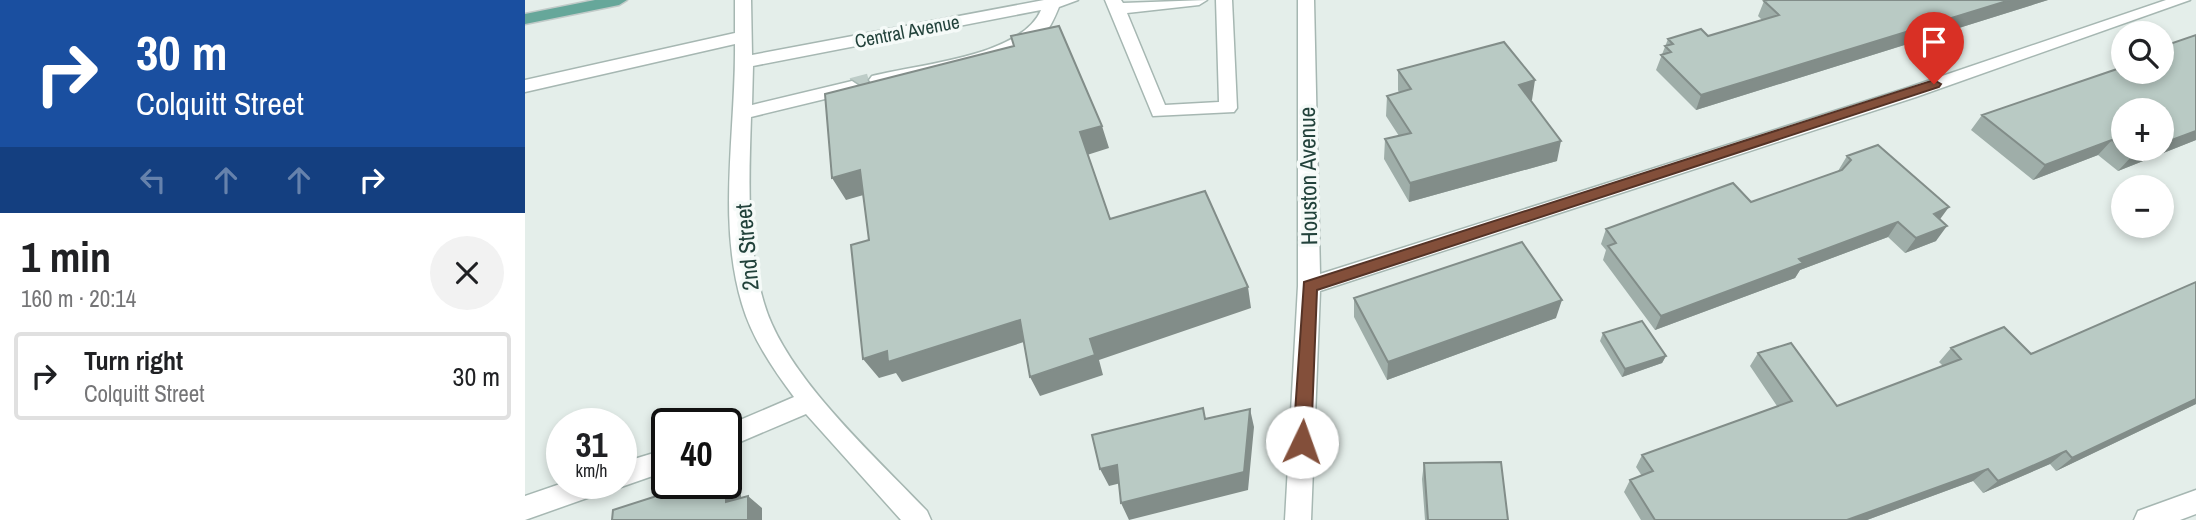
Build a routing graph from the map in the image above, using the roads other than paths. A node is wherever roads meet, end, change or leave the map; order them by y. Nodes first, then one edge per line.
1 (619, 0) edge
2 (743, 0) edge
3 (1070, 0) edge
4 (1199, 0) edge
5 (1224, 0) edge
6 (1306, 0) edge
7 (2182, 0) edge
8 (1052, 3) junction
9 (1115, 5) edge
10 (525, 19) edge
11 (743, 37) junction
12 (744, 62) junction
13 (878, 80) tunnel mouth
14 (525, 86) edge
15 (852, 87) tunnel mouth
16 (742, 113) junction
17 (1309, 286) junction
18 (810, 401) junction
19 (742, 430) edge
20 (551, 499) edge
21 (2196, 502) edge
22 (525, 508) edge
23 (918, 520) edge
24 (1298, 520) edge
25 (2147, 520) edge

1 - 10 main road
2 - 11 street, 2nd Street
3 - 8 street, Central Avenue
4 - 9 street
5 - 9 street
6 - 17 street, Houston Avenue
7 - 17 street
8 - 12 street, Central Avenue
8 - 13 street
11 - 12 street, 2nd Street
11 - 14 street
12 - 16 street, 2nd Street
15 - 16 street
16 - 18 street, 2nd Street
17 - 24 street, Houston Avenue
18 - 19 street
18 - 23 street, 2nd Street
20 - 22 street
21 - 25 street

